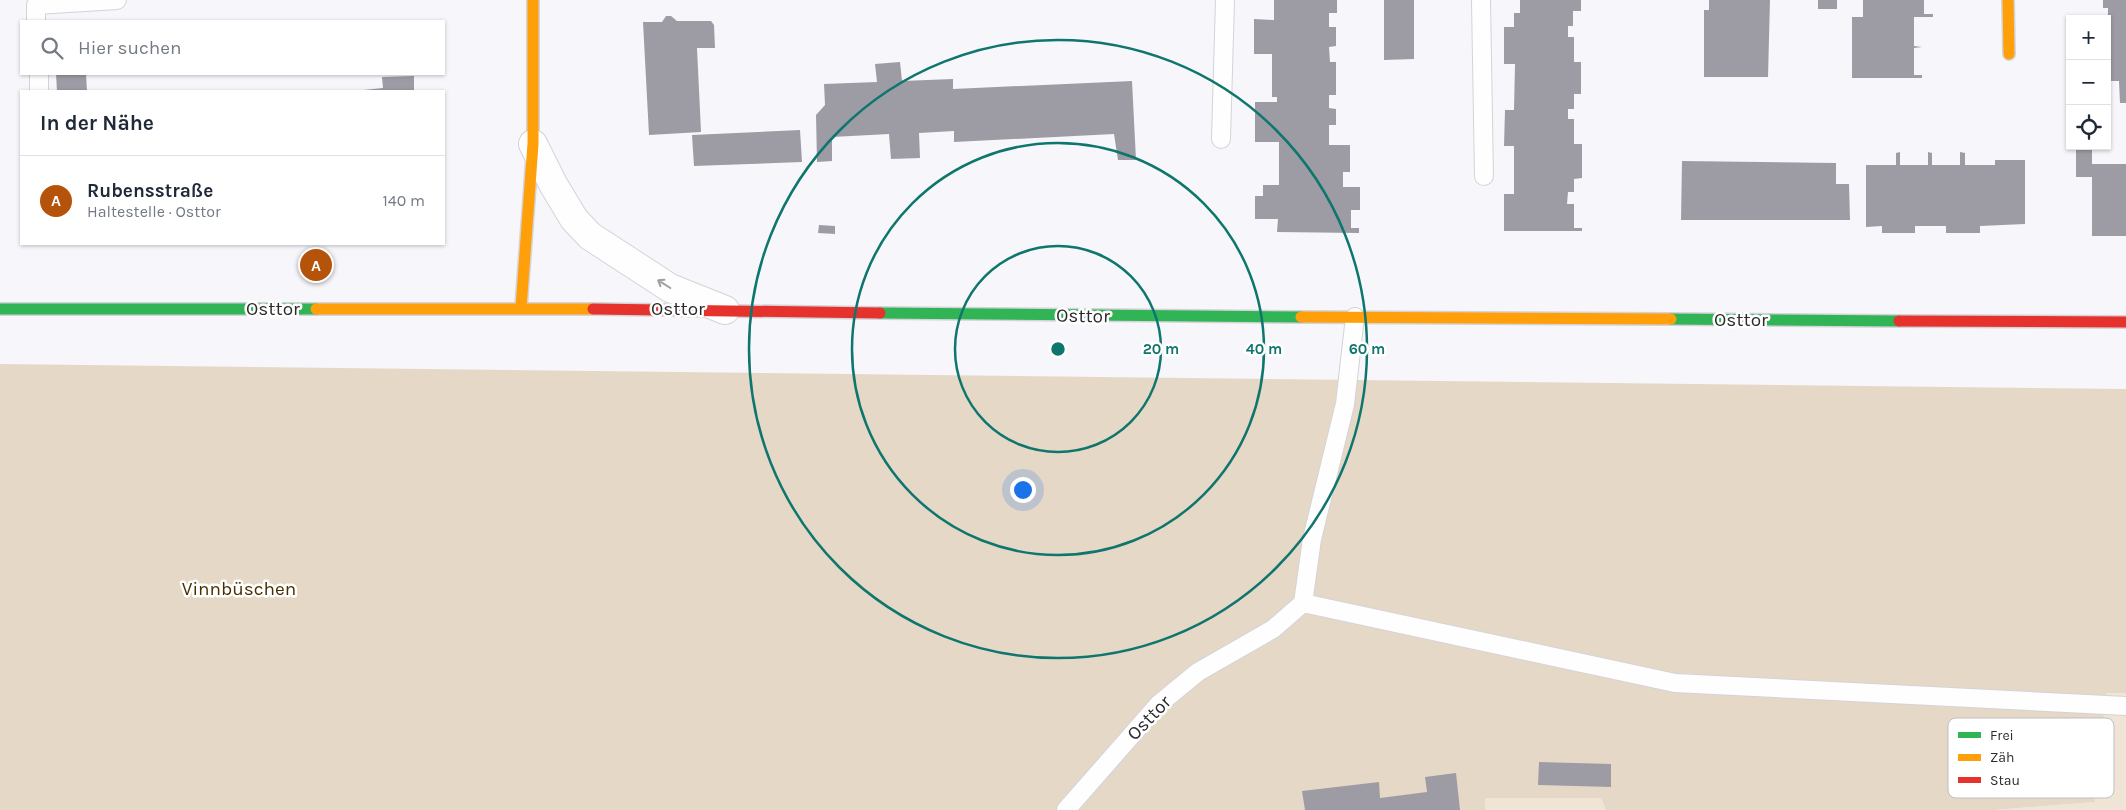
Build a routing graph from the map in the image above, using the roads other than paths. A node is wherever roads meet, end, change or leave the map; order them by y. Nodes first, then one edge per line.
1 (116, 0) edge
2 (533, 0) edge
3 (1224, 0) edge
4 (1481, 0) edge
5 (2008, 0) edge
6 (36, 20) edge
7 (2009, 54) dead end
8 (39, 75) edge
9 (40, 90) edge
10 (1221, 139) dead end
11 (533, 144) junction
12 (1484, 176) dead end
13 (521, 308) junction
14 (0, 309) edge
15 (725, 310) junction
16 (1355, 317) junction
17 (2126, 322) edge
18 (1303, 603) junction
19 (2126, 706) edge
20 (1066, 810) edge

1 - 6 lane
2 - 11 main road
3 - 10 lane
4 - 12 lane
5 - 7 main road
8 - 9 lane
11 - 13 main road
15 -> 11 street
13 - 14 main road, Osttor
13 - 15 main road, Osttor
15 - 16 main road, Osttor
16 - 17 main road, Osttor
16 - 18 lane
18 - 19 lane
18 - 20 lane, Osttor

